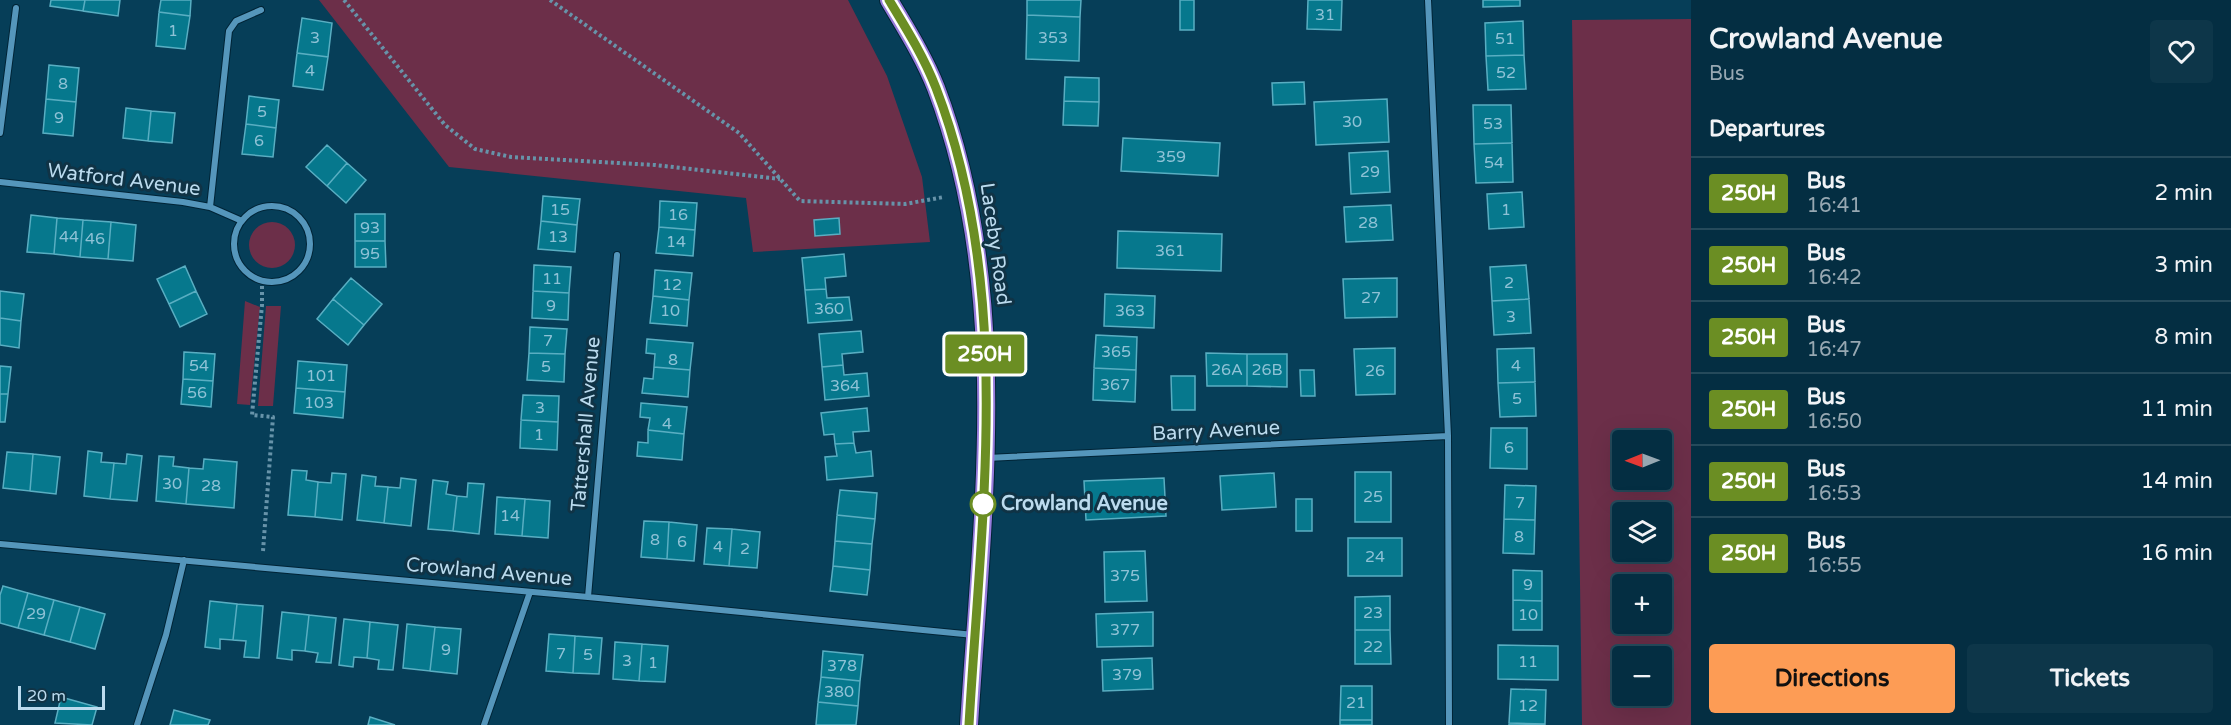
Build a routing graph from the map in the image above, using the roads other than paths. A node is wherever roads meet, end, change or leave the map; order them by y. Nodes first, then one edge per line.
1 (889, 0) edge
2 (1428, 0) edge
3 (16, 8) dead end
4 (261, 10) dead end
5 (0, 133) edge
6 (0, 182) edge
7 (210, 207) junction
8 (242, 220) junction
9 (617, 255) dead end
10 (1448, 436) junction
11 (987, 458) junction
12 (0, 544) edge
13 (184, 560) junction
14 (530, 592) junction
15 (588, 597) junction
16 (975, 635) junction
17 (138, 725) edge
18 (484, 725) edge
19 (969, 725) edge
20 (1449, 725) edge

1 - 11 highway, Laceby Road
2 - 10 street
3 - 5 street
4 - 7 street
6 - 7 street, Watford Avenue
7 - 8 street, Watford Avenue
8 - 8 street
9 - 15 street, Tattershall Avenue
10 - 11 street, Barry Avenue
10 - 20 street
11 - 16 highway, Laceby Road
12 - 13 street, Crowland Avenue
13 - 14 street, Crowland Avenue
13 - 17 street
14 - 15 street, Crowland Avenue
14 - 18 street
15 - 16 street, Crowland Avenue
16 - 19 highway, Laceby Road

